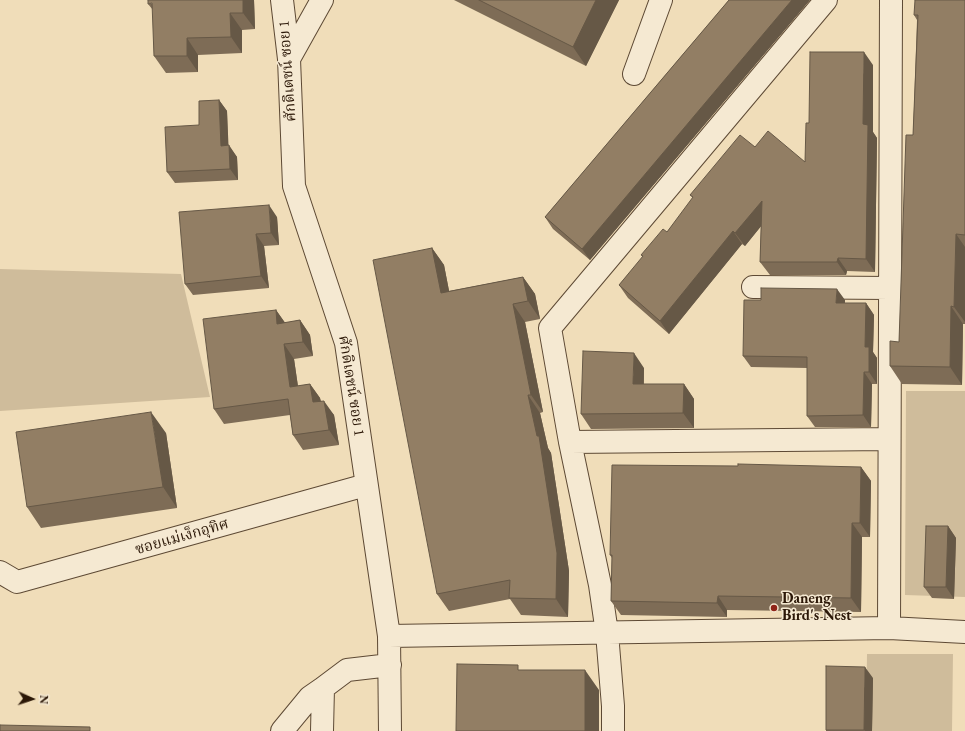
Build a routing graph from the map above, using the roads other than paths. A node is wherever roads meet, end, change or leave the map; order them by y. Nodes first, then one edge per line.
1 (282, 0) edge
2 (322, 0) edge
3 (661, 0) edge
4 (826, 0) edge
5 (891, 0) edge
6 (289, 59) junction
7 (634, 74) dead end
8 (754, 287) dead end
9 (890, 288) junction
10 (889, 439) junction
11 (570, 442) junction
12 (366, 485) junction
13 (0, 572) edge
14 (889, 628) junction
15 (965, 632) edge
16 (607, 633) junction
17 (389, 636) junction
18 (390, 665) junction
19 (323, 688) junction
20 (282, 731) edge
21 (322, 731) edge
22 (390, 731) edge
23 (613, 731) edge

1 - 6 street, ศักดิเดชน์ ซอย 1
2 - 6 street
3 - 7 street
4 - 11 street
5 - 9 street
6 - 12 street, ศักดิเดชน์ ซอย 1
8 - 9 street
9 - 10 street
10 - 11 street
10 - 14 street
11 - 16 street
12 - 13 street, ซอยแม่เง็กอุทิศ
12 - 17 street, ศักดิเดชน์ ซอย 1
14 - 15 street
14 - 16 street
16 - 17 street
16 - 23 street
17 - 18 street, ศักดิเดชน์ ซอย 1
18 - 19 street
18 - 22 street, ศักดิเดชน์ ซอย 1
19 - 20 street
19 - 21 street

